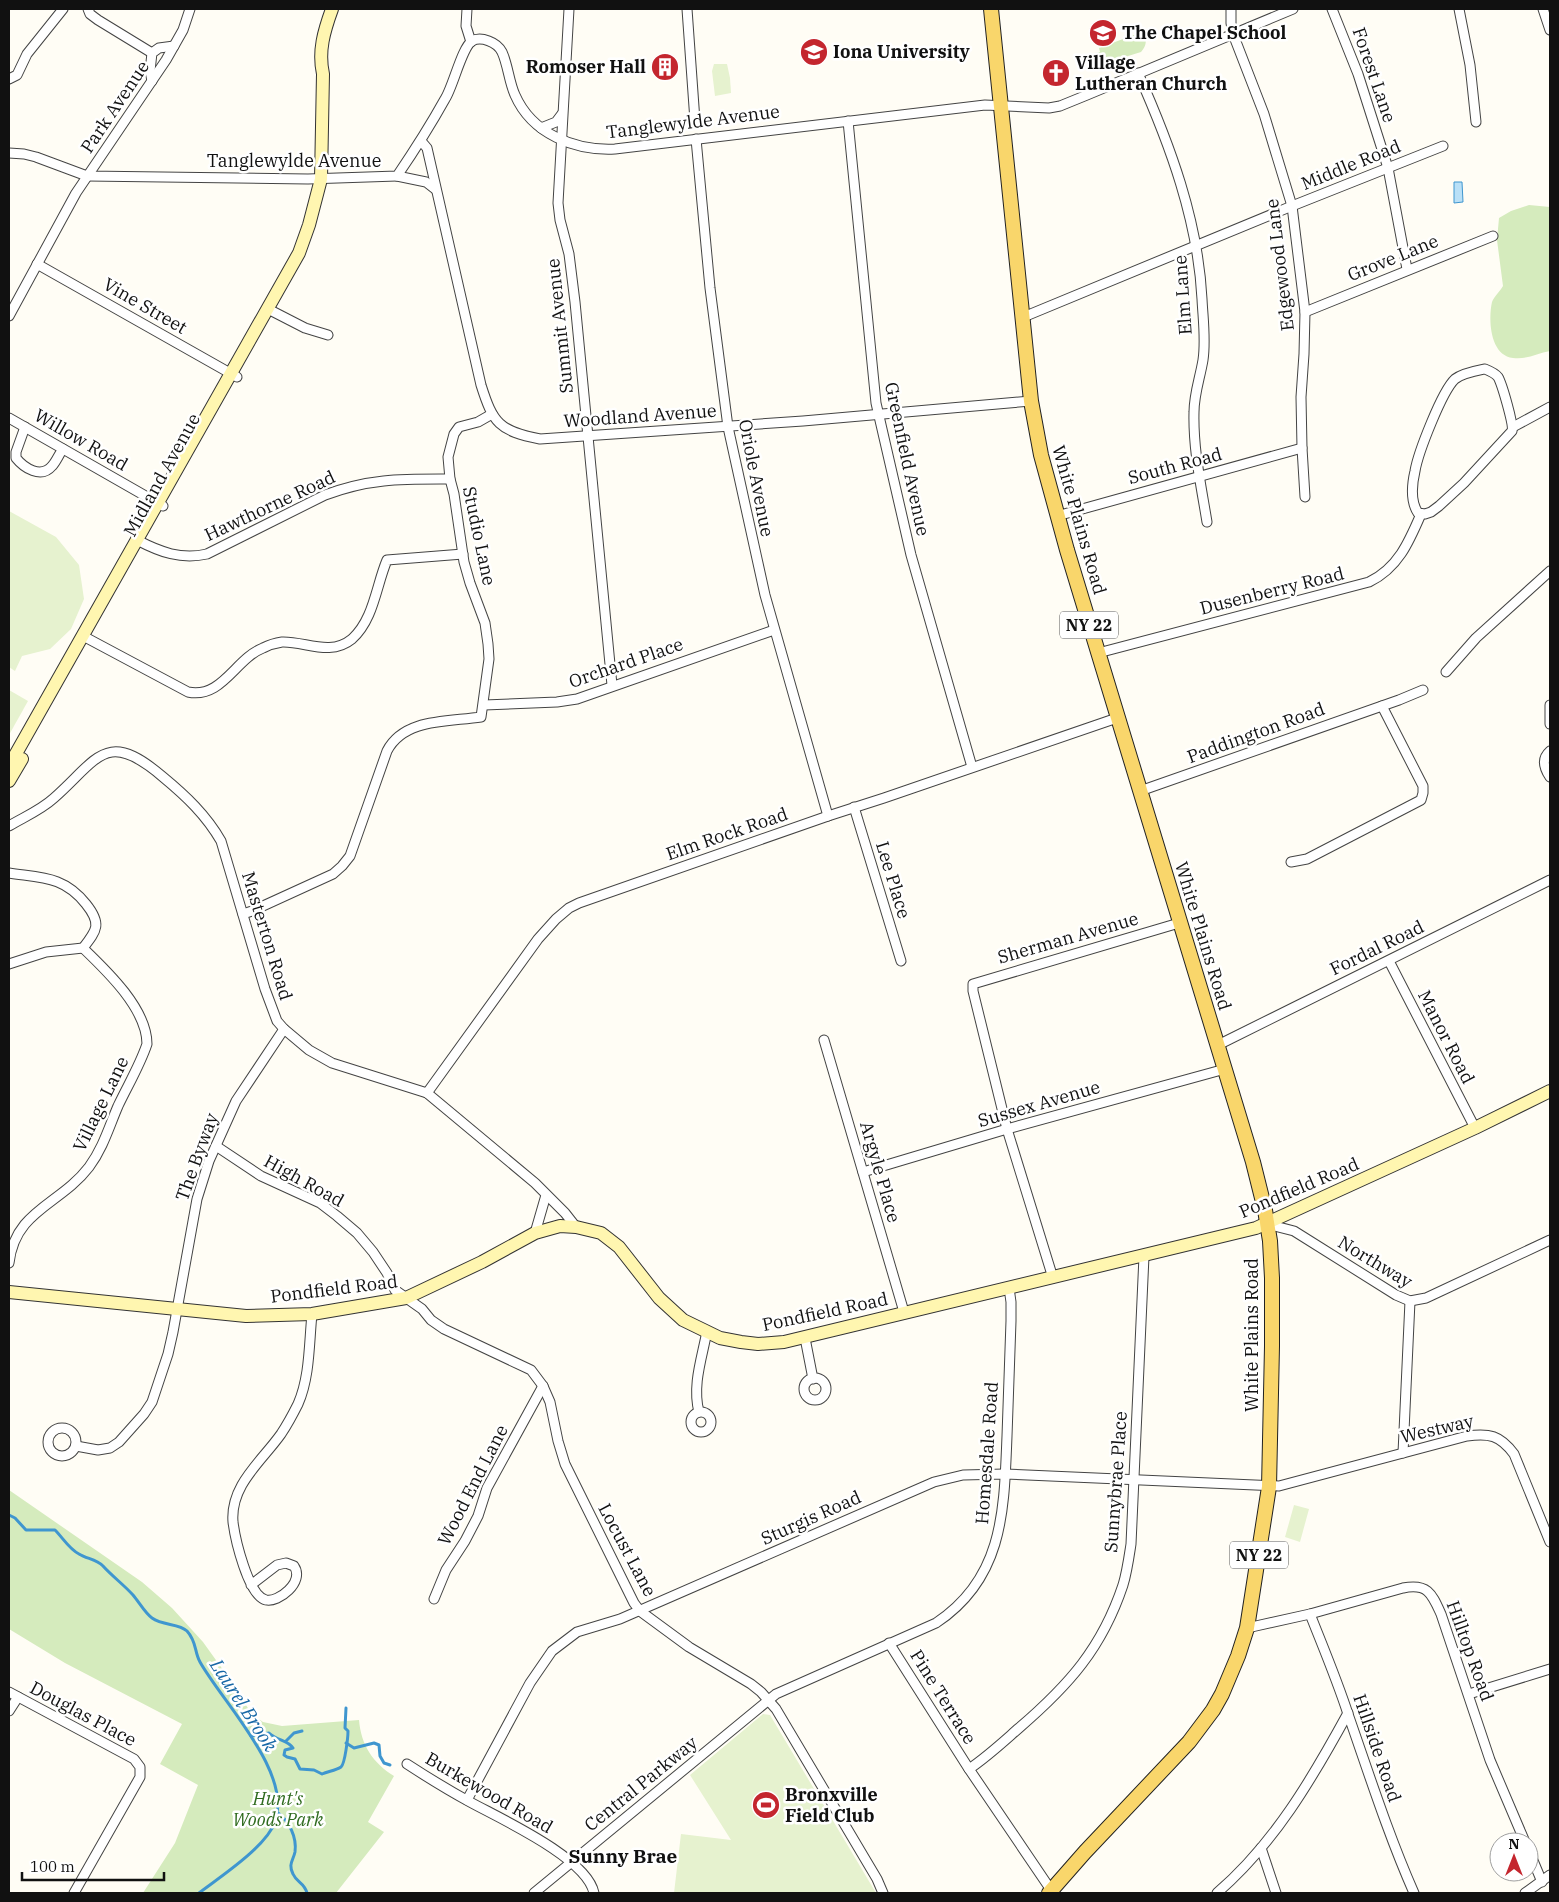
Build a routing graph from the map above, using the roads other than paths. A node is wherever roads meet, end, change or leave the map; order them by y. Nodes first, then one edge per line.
1 (63, 9) edge
2 (88, 9) edge
3 (190, 9) edge
4 (332, 9) edge
5 (341, 9) edge
6 (467, 9) edge
7 (569, 9) edge
8 (687, 9) edge
9 (991, 9) edge
10 (1231, 9) edge
11 (1293, 9) edge
12 (1332, 9) edge
13 (1459, 9) edge
14 (1543, 9) edge
15 (1550, 30) edge
16 (1233, 34) junction
17 (471, 42) junction
18 (174, 46) junction
19 (152, 53) junction
20 (1138, 73) junction
21 (323, 74) junction
22 (9, 79) edge
23 (152, 81) junction
24 (1000, 105) junction
25 (562, 114) junction
26 (695, 121) dead end
27 (848, 121) junction
28 (1476, 122) dead end
29 (540, 128) junction
30 (696, 139) junction
31 (421, 141) junction
32 (561, 141) junction
33 (1443, 146) dead end
34 (9, 153) edge
35 (1388, 168) junction
36 (87, 176) junction
37 (397, 176) junction
38 (322, 179) junction
39 (435, 189) junction
40 (1292, 206) junction
41 (1493, 236) dead end
42 (1196, 246) junction
43 (38, 264) junction
44 (1408, 269) junction
45 (271, 310) junction
46 (1305, 312) junction
47 (9, 316) edge
48 (1022, 318) junction
49 (328, 335) dead end
50 (234, 375) junction
51 (1031, 401) junction
52 (1550, 407) edge
53 (492, 414) junction
54 (878, 414) junction
55 (9, 418) edge
56 (25, 427) junction
57 (728, 427) junction
58 (1513, 427) junction
59 (587, 436) junction
60 (1302, 448) junction
61 (64, 449) junction
62 (1199, 476) junction
63 (450, 479) junction
64 (1305, 497) dead end
65 (160, 504) junction
66 (1421, 514) junction
67 (1057, 516) junction
68 (1207, 522) dead end
69 (140, 542) junction
70 (463, 554) junction
71 (1550, 571) edge
72 (774, 630) junction
73 (86, 637) junction
74 (1098, 653) junction
75 (1446, 672) dead end
76 (612, 685) junction
77 (1423, 690) dead end
78 (484, 705) junction
79 (1550, 705) edge
80 (1382, 706) junction
81 (1117, 718) junction
82 (1550, 724) edge
83 (1550, 751) edge
84 (9, 766) edge
85 (972, 766) junction
86 (1550, 777) edge
87 (9, 781) edge
88 (1140, 791) junction
89 (854, 808) junction
90 (828, 816) junction
91 (9, 826) edge
92 (1291, 862) dead end
93 (9, 873) edge
94 (1550, 880) edge
95 (242, 914) junction
96 (1179, 923) junction
97 (83, 948) junction
98 (900, 961) dead end
99 (1389, 961) junction
100 (9, 964) edge
101 (284, 1029) junction
102 (824, 1040) dead end
103 (1218, 1045) junction
104 (1225, 1069) junction
105 (1550, 1090) edge
106 (427, 1093) junction
107 (1475, 1128) junction
108 (1007, 1129) junction
109 (216, 1146) junction
110 (863, 1172) junction
111 (546, 1195) junction
112 (1267, 1224) junction
113 (576, 1227) junction
114 (535, 1233) junction
115 (1550, 1240) edge
116 (1144, 1256) junction
117 (9, 1264) edge
118 (1053, 1278) junction
119 (1009, 1288) junction
120 (9, 1292) edge
121 (406, 1298) junction
122 (1410, 1301) junction
123 (178, 1310) junction
124 (904, 1312) junction
125 (312, 1314) junction
126 (707, 1331) junction
127 (805, 1338) junction
128 (813, 1379) dead end
129 (543, 1386) junction
130 (699, 1412) dead end
131 (76, 1446) dead end
132 (1402, 1453) junction
133 (1005, 1474) junction
134 (1134, 1480) junction
135 (1269, 1486) junction
136 (1550, 1542) edge
137 (251, 1585) junction
138 (434, 1599) dead end
139 (640, 1611) junction
140 (1310, 1614) junction
141 (1247, 1628) junction
142 (889, 1643) junction
143 (1550, 1669) edge
144 (9, 1692) edge
145 (1469, 1694) junction
146 (18, 1697) junction
147 (769, 1700) junction
148 (9, 1711) edge
149 (1348, 1713) junction
150 (406, 1764) dead end
151 (969, 1769) junction
152 (467, 1800) junction
153 (1521, 1832) edge
154 (1261, 1848) junction
155 (570, 1863) junction
156 (1539, 1875) edge
157 (1550, 1876) edge
158 (1542, 1882) junction
159 (1050, 1892) edge
160 (74, 1893) edge
161 (534, 1893) edge
162 (594, 1893) edge
163 (883, 1893) edge
164 (1217, 1893) edge
165 (1276, 1893) edge
166 (1414, 1893) edge
167 (1525, 1893) edge

1 - 22 street
2 - 19 street
3 - 18 street, Park Avenue
4 - 21 street, Midland Avenue
5 - 21 street, Midland Avenue
6 - 17 street
7 - 25 street, Summit Avenue
8 - 26 street
9 - 24 main road, White Plains Road / NY 22
10 - 16 street, Edgewood Lane
11 - 16 street, Tanglewylde Avenue
12 - 35 street, Forest Lane
13 - 28 street
14 - 15 street
16 - 20 street, Tanglewylde Avenue
16 - 40 street, Edgewood Lane
17 - 29 street, Tanglewylde Avenue
17 - 31 street, Tanglewylde Avenue
18 - 19 street
18 - 23 street, Park Avenue
19 - 23 street
20 - 24 street, Tanglewylde Avenue
20 - 42 street, Elm Lane
21 - 38 street, Midland Avenue
23 - 36 street, Park Avenue
24 - 27 street, Tanglewylde Avenue
24 - 48 main road, White Plains Road / NY 22
25 - 29 street
25 - 32 street, Summit Avenue
27 - 30 street, Tanglewylde Avenue
27 - 54 street, Greenfield Avenue
29 - 32 street, Tanglewylde Avenue
30 - 32 street, Tanglewylde Avenue
30 - 57 street, Oriole Avenue
31 - 37 street, Tanglewylde Avenue
31 - 39 street, Woodland Avenue
32 - 59 street, Summit Avenue
33 - 35 street, Middle Road
34 - 36 street, Park Avenue
35 - 40 street, Middle Road
35 - 44 street, Forest Lane
36 - 38 street, Tanglewylde Avenue
36 - 43 street
37 - 38 street, Tanglewylde Avenue
37 - 39 street
38 - 45 street, Midland Avenue
39 - 53 street, Woodland Avenue
40 - 42 street, Middle Road
40 - 46 street, Edgewood Lane
41 - 44 street, Grove Lane
42 - 48 street, Middle Road
42 - 62 street, Elm Lane
43 - 47 street
43 - 50 street, Vine Street
44 - 46 street, Grove Lane
45 - 49 street
45 - 50 street, Midland Avenue
46 - 60 street, Edgewood Lane
48 - 51 main road, White Plains Road / NY 22
50 - 65 street, Midland Avenue
51 - 54 street, Woodland Avenue
51 - 67 main road, White Plains Road / NY 22
52 - 58 street
53 - 59 street, Woodland Avenue
53 - 63 street, Studio Lane
54 - 57 street, Woodland Avenue
54 - 85 street, Greenfield Avenue
55 - 56 street, Willow Road
56 - 61 street, Willow Road
56 - 61 street
57 - 59 street, Woodland Avenue
57 - 72 street, Oriole Avenue
58 - 66 street
58 - 66 street
59 - 76 street, Summit Avenue
60 - 62 street, South Road
60 - 64 street, Edgewood Lane
61 - 65 street, Willow Road
62 - 67 street, South Road
62 - 68 street, Elm Lane
63 - 69 street, Hawthorne Road
63 - 70 street, Studio Lane
65 - 69 street, Midland Avenue
66 - 74 street, Dusenberry Road
67 - 74 main road, White Plains Road / NY 22
69 - 73 street, Midland Avenue
70 - 73 street
70 - 78 street, Studio Lane
71 - 75 street
72 - 76 street, Orchard Place
72 - 90 street, Oriole Avenue
73 - 84 street, Midland Avenue
73 - 87 street, Midland Avenue
74 - 81 main road, White Plains Road / NY 22
76 - 78 street, Orchard Place
77 - 80 street, Paddington Road
78 - 95 street, Studio Lane
79 - 82 street
80 - 88 street, Paddington Road
80 - 92 street
81 - 85 street, Elm Rock Road
81 - 88 main road, White Plains Road / NY 22
83 - 86 street
85 - 89 street, Elm Rock Road
88 - 96 main road, White Plains Road / NY 22
89 - 90 street, Elm Rock Road
89 - 98 street, Lee Place
90 - 106 street, Elm Rock Road
91 - 95 street, Masterton Road
93 - 97 street
94 - 99 street, Fordal Road
95 - 101 street, Masterton Road
96 - 103 main road, White Plains Road / NY 22
96 - 108 street, Sherman Avenue
97 - 100 street
97 - 117 street, Village Lane
99 - 103 street, Fordal Road
99 - 107 street, Manor Road
101 - 106 street, Masterton Road
101 - 109 street, The Byway
102 - 110 street, Argyle Place
103 - 104 main road, White Plains Road / NY 22
104 - 108 street, Sussex Avenue
104 - 112 main road, White Plains Road / NY 22
105 - 107 street, Pondfield Road
106 - 111 street, Masterton Road
107 - 112 street, Pondfield Road
108 - 110 street, Sussex Avenue
108 - 118 street
109 - 121 street, High Road
109 - 123 street, The Byway
110 - 124 street, Argyle Place
111 - 113 street, Masterton Road
111 - 114 street
112 - 116 street, Pondfield Road
112 - 122 street, Northway
112 - 135 main road, White Plains Road / NY 22
113 - 114 street, Pondfield Road
113 - 126 street, Pondfield Road
114 - 121 street, Pondfield Road
115 - 122 street, Northway
116 - 118 street, Pondfield Road
116 - 134 street, Sunnybrae Place
118 - 119 street, Pondfield Road
119 - 124 street, Pondfield Road
119 - 133 street, Homesdale Road
120 - 123 street, Pondfield Road
121 - 125 street, Pondfield Road
121 - 129 street, Locust Lane
122 - 132 street
123 - 125 street, Pondfield Road
123 - 131 street, The Byway
124 - 127 street, Pondfield Road
125 - 137 street
126 - 127 street, Pondfield Road
126 - 130 street
127 - 128 street
129 - 138 street, Wood End Lane
129 - 139 street, Locust Lane
132 - 135 street, Westway
132 - 136 street, Westway
133 - 134 street, Sturgis Road
133 - 139 street, Sturgis Road
133 - 142 street, Homesdale Road
134 - 135 street, Sturgis Road
134 - 151 street, Sunnybrae Place
135 - 141 main road, White Plains Road / NY 22
137 - 137 street
139 - 147 street, Locust Lane
139 - 152 street, Sturgis Road
140 - 141 street, Hilltop Road
140 - 145 street, Hilltop Road
140 - 149 street, Hillside Road
141 - 159 main road, White Plains Road / NY 22
142 - 147 street, Homesdale Road
142 - 151 street, Pine Terrace
143 - 145 street
144 - 146 street, Douglas Place
145 - 153 street, Hilltop Road
146 - 148 street
146 - 160 street, Douglas Place
147 - 155 street, Central Parkway
147 - 163 street, Locust Lane
149 - 154 street
149 - 166 street, Hillside Road
150 - 152 street, Burkewood Road
151 - 159 street, Pine Terrace
152 - 155 street, Burkewood Road
154 - 164 street
154 - 165 street
155 - 161 street, Central Parkway
155 - 162 street, Burkewood Road
156 - 158 street
157 - 158 street
158 - 167 street

